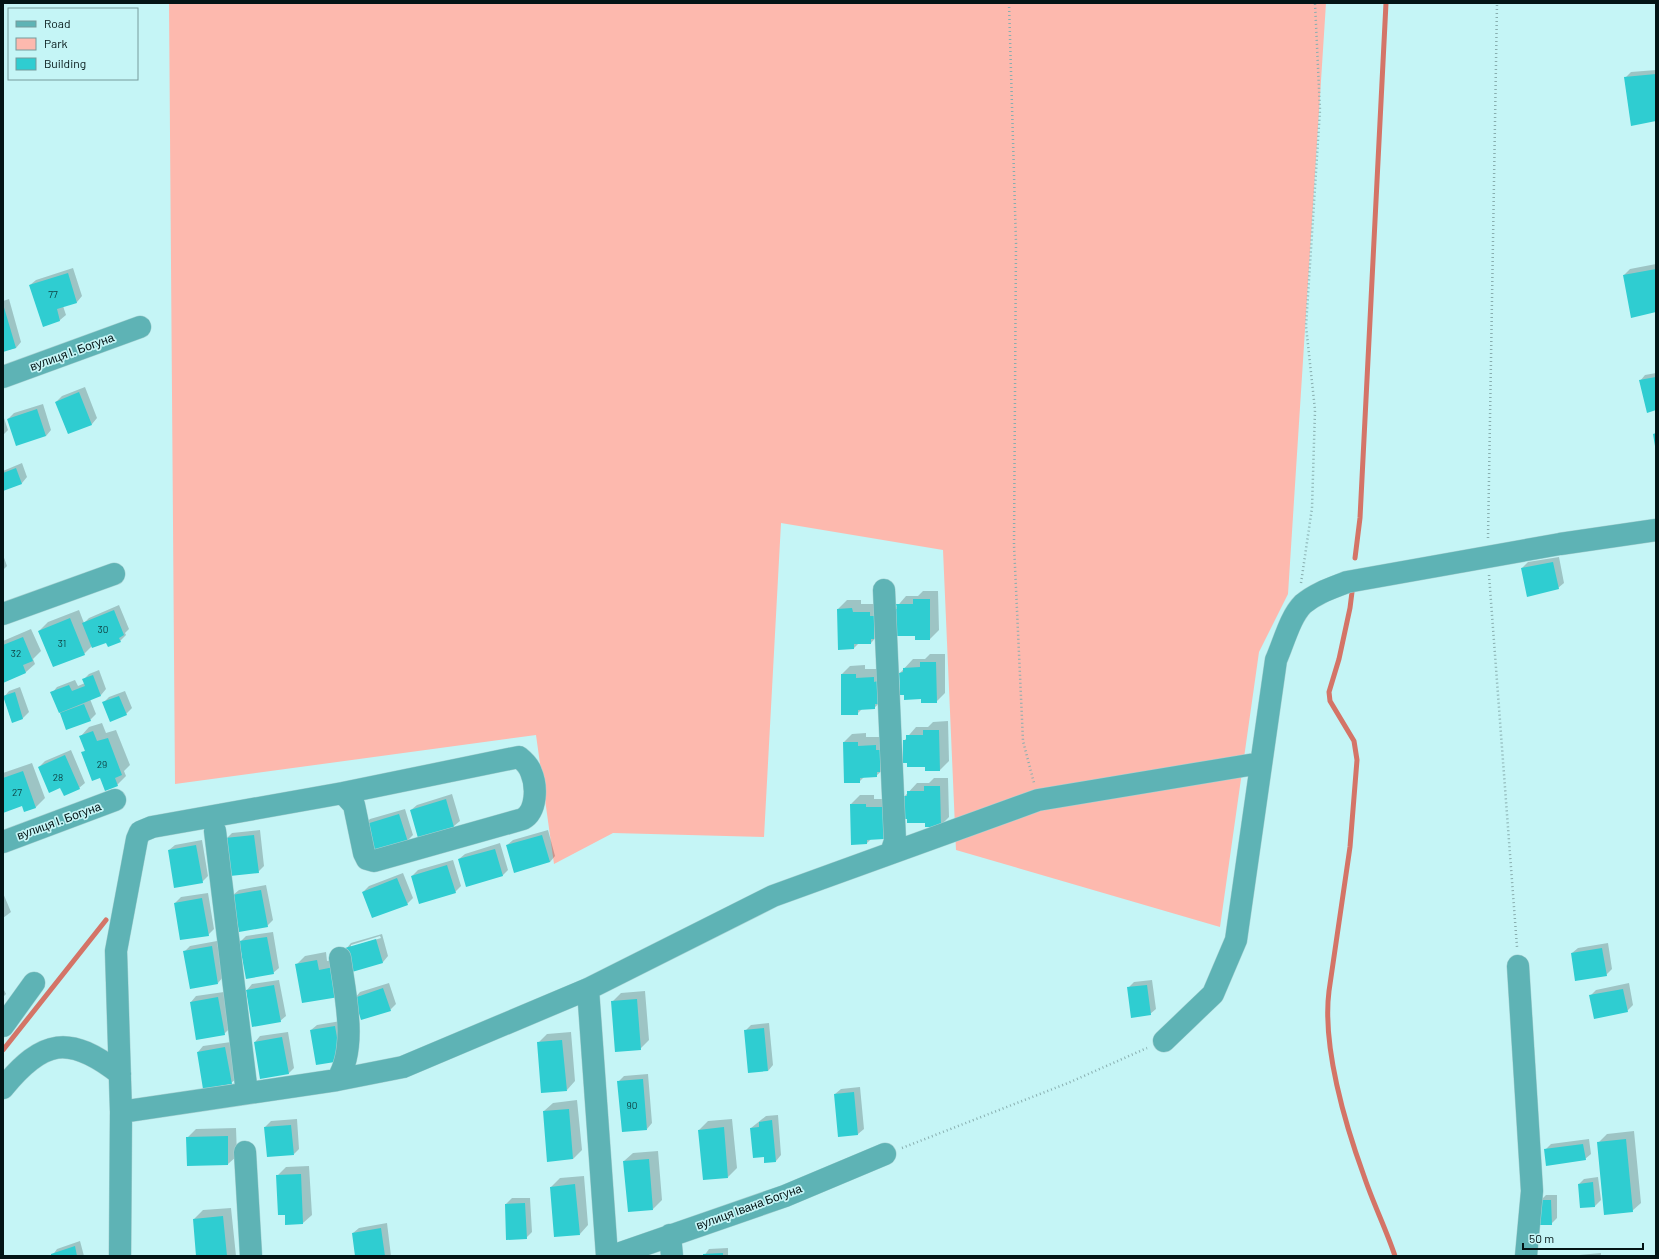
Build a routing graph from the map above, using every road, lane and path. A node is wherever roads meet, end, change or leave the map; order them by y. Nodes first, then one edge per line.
1 (1009, 3) edge
2 (1315, 3) edge
3 (1497, 3) edge
4 (140, 327) dead end
5 (3, 377) edge
6 (1656, 530) edge
7 (1488, 557) junction
8 (114, 574) dead end
9 (1300, 588) dead end
10 (884, 590) dead end
11 (3, 614) edge
12 (1261, 763) junction
13 (343, 793) junction
14 (115, 800) dead end
15 (1038, 800) junction
16 (215, 831) dead end
17 (3, 842) edge
18 (891, 853) junction
19 (340, 958) dead end
20 (1518, 966) joint
21 (34, 983) dead end
22 (588, 989) junction
23 (3, 1026) edge
24 (1164, 1041) joint
25 (120, 1074) junction
26 (337, 1080) junction
27 (3, 1088) edge
28 (247, 1093) junction
29 (121, 1112) junction
30 (245, 1152) dead end
31 (885, 1154) joint
32 (671, 1246) edge
33 (120, 1256) edge
34 (251, 1256) edge
35 (607, 1256) edge
36 (612, 1256) edge
37 (1526, 1256) edge

1 - 15 path
2 - 9 path
3 - 7 path
4 - 5 street, вулиця І. Богуна
6 - 7 street
7 - 12 street
7 - 20 path
8 - 11 street
10 - 18 street
12 - 15 street
12 - 24 street
13 - 13 street
13 - 25 street
14 - 17 street, вулиця І. Богуна
15 - 18 street
16 - 28 street
18 - 22 street
19 - 26 street
20 - 37 street
21 - 23 street
22 - 26 street
22 - 35 street
24 - 31 path
25 - 27 street
25 - 29 street
26 - 28 street
28 - 29 street
29 - 33 street
30 - 34 street
31 - 32 street, вулиця Івана Богуна
32 - 36 street, вулиця Івана Богуна

